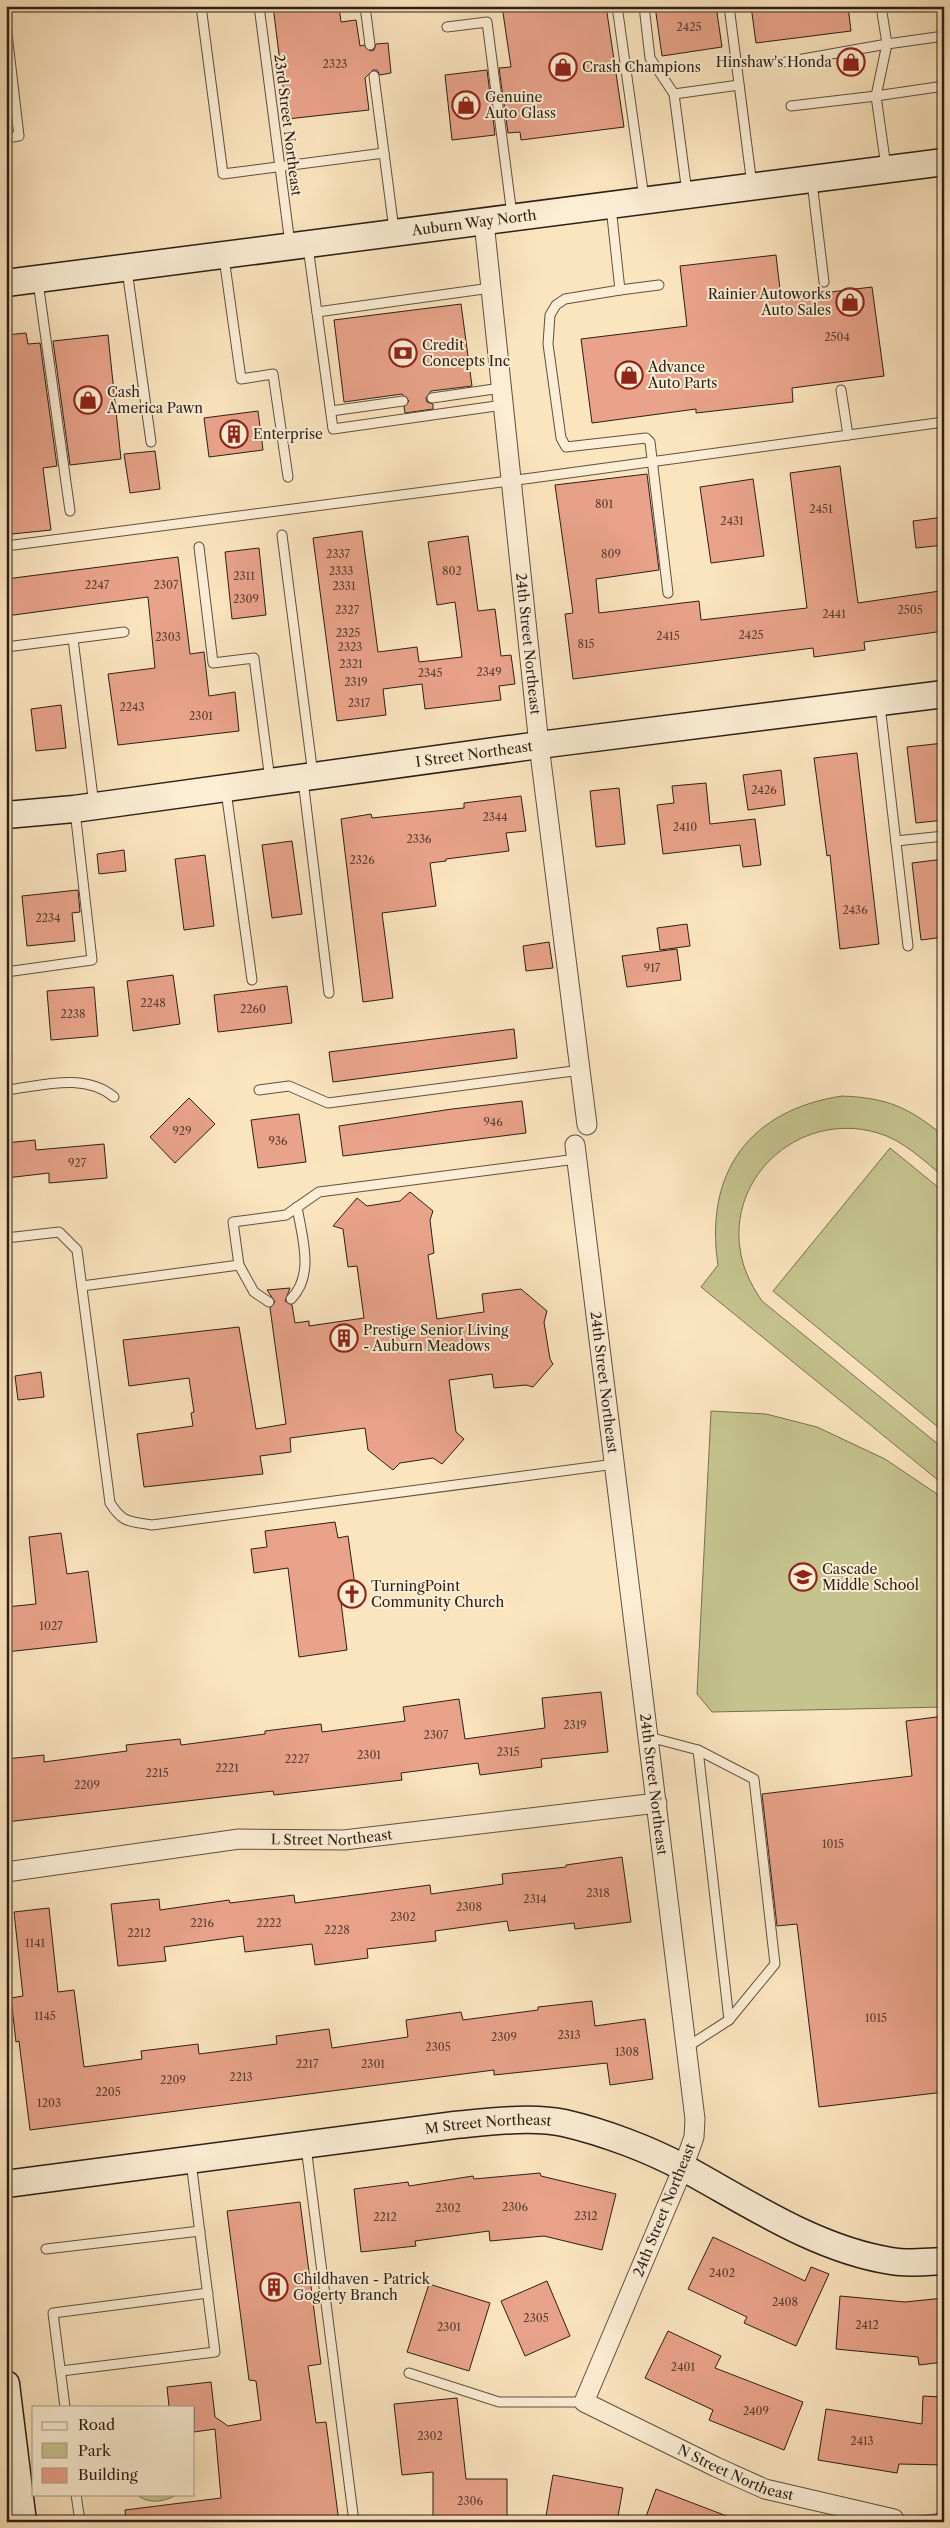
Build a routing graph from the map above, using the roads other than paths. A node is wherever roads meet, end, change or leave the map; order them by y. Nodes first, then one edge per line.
1 (201, 6) edge
2 (259, 6) edge
3 (365, 6) edge
4 (617, 6) edge
5 (644, 6) edge
6 (729, 6) edge
7 (881, 6) edge
8 (6, 25) edge
9 (446, 27) dead end
10 (944, 36) edge
11 (886, 44) junction
12 (370, 45) dead end
13 (786, 62) dead end
14 (374, 76) dead end
15 (739, 85) junction
16 (944, 86) edge
17 (674, 94) junction
18 (876, 96) junction
19 (791, 106) dead end
20 (6, 138) edge
21 (384, 153) junction
22 (944, 162) edge
23 (280, 166) junction
24 (944, 166) edge
25 (886, 170) junction
26 (811, 179) junction
27 (752, 187) junction
28 (687, 195) junction
29 (644, 201) junction
30 (611, 205) junction
31 (512, 218) junction
32 (484, 222) junction
33 (394, 233) junction
34 (299, 246) junction
35 (223, 255) junction
36 (127, 268) junction
37 (38, 279) junction
38 (824, 282) dead end
39 (6, 283) edge
40 (658, 285) dead end
41 (491, 288) junction
42 (620, 290) junction
43 (317, 312) junction
44 (841, 390) dead end
45 (502, 397) junction
46 (432, 398) dead end
47 (403, 402) dead end
48 (331, 411) junction
49 (944, 422) edge
50 (848, 435) junction
51 (151, 442) dead end
52 (653, 461) junction
53 (288, 477) dead end
54 (511, 481) junction
55 (70, 511) dead end
56 (282, 535) dead end
57 (6, 546) edge
58 (199, 547) dead end
59 (668, 593) dead end
60 (124, 632) dead end
61 (73, 639) junction
62 (6, 647) edge
63 (944, 694) edge
64 (880, 702) junction
65 (539, 745) junction
66 (308, 777) junction
67 (270, 782) junction
68 (226, 788) junction
69 (84, 807) junction
70 (6, 815) edge
71 (944, 836) edge
72 (896, 841) junction
73 (908, 946) dead end
74 (6, 972) edge
75 (252, 980) dead end
76 (330, 993) dead end
77 (581, 1070) junction
78 (6, 1090) edge
79 (258, 1090) dead end
80 (114, 1097) dead end
81 (587, 1125) dead end
82 (576, 1152) joint
83 (297, 1207) junction
84 (6, 1238) edge
85 (239, 1265) junction
86 (82, 1286) junction
87 (291, 1299) dead end
88 (269, 1302) dead end
89 (615, 1464) junction
90 (649, 1737) junction
91 (698, 1750) junction
92 (657, 1803) junction
93 (6, 1872) edge
94 (729, 2020) junction
95 (687, 2047) junction
96 (306, 2144) junction
97 (191, 2159) junction
98 (684, 2168) junction
99 (6, 2184) edge
100 (200, 2231) junction
101 (46, 2249) dead end
102 (944, 2261) edge
103 (208, 2293) junction
104 (60, 2371) junction
105 (409, 2373) dead end
106 (6, 2384) edge
107 (584, 2402) junction
108 (65, 2406) edge
109 (76, 2496) edge
110 (944, 2518) edge
111 (903, 2521) edge
112 (24, 2522) edge
113 (80, 2522) edge
114 (354, 2522) edge

1 - 23 lane
2 - 23 lane, 23rd Street Northeast
3 - 12 lane
4 - 29 lane
5 - 17 lane
6 - 15 lane
7 - 11 lane
8 - 20 lane
9 - 31 lane
10 - 11 lane
11 - 13 lane
11 - 18 lane
14 - 21 lane
15 - 17 lane
15 - 27 lane
16 - 18 lane
17 - 28 lane
18 - 19 lane
18 - 25 lane
21 - 23 lane
21 - 33 lane
22 - 24 lane
22 - 25 street, Auburn Way North
23 - 34 lane, 23rd Street Northeast
25 - 26 street, Auburn Way North
26 - 27 street, Auburn Way North
26 - 38 lane
27 - 28 street, Auburn Way North
28 - 29 street, Auburn Way North
29 - 30 street, Auburn Way North
30 - 31 street, Auburn Way North
30 - 42 lane
31 - 32 street, Auburn Way North
32 - 33 street, Auburn Way North
32 - 41 street, 24th Street Northeast
33 - 34 street, Auburn Way North
34 - 35 street, Auburn Way North
34 - 43 lane, 23rd Street Northeast
35 - 36 street, Auburn Way North
35 - 53 lane
36 - 37 street, Auburn Way North
36 - 51 lane
37 - 39 street, Auburn Way North
37 - 55 lane
40 - 42 lane
41 - 43 lane
41 - 45 street, 24th Street Northeast
42 - 52 lane
43 - 48 lane, 23rd Street Northeast
44 - 50 lane
45 - 46 lane
45 - 48 lane, 23rd Street Northeast
45 - 54 street, 24th Street Northeast
47 - 48 lane
49 - 50 lane
50 - 52 lane
52 - 54 lane
52 - 59 lane
54 - 57 lane
54 - 65 street, 24th Street Northeast
56 - 66 lane
58 - 67 lane
60 - 61 lane
61 - 62 lane
61 - 69 lane
63 - 64 street, I Street Northeast
64 - 65 street, I Street Northeast
64 - 72 lane
65 - 66 street, I Street Northeast
65 - 77 street, 24th Street Northeast
66 - 67 street, I Street Northeast
66 - 76 lane
67 - 68 street, I Street Northeast
68 - 69 street, I Street Northeast
68 - 75 lane
69 - 70 street, I Street Northeast
69 - 74 lane
71 - 72 lane
72 - 73 lane
77 - 79 lane
77 - 81 street, 24th Street Northeast
78 - 80 lane
82 - 83 lane
82 - 89 street, 24th Street Northeast
83 - 85 lane
83 - 87 lane
84 - 86 lane
85 - 86 lane
85 - 88 lane
86 - 89 lane
89 - 90 street, 24th Street Northeast
90 - 91 lane
90 - 92 street, 24th Street Northeast
91 - 94 lane
91 - 94 lane
92 - 93 street, L Street Northeast
92 - 95 street, 24th Street Northeast
94 - 95 lane
95 - 98 street, 24th Street Northeast
96 - 97 street, M Street Northeast
96 - 98 street, M Street Northeast
96 - 114 lane
97 - 99 street, M Street Northeast
97 - 100 lane
98 - 102 street, M Street Northeast
98 - 107 street, 24th Street Northeast
100 - 101 lane
100 - 103 lane
103 - 104 lane
103 - 104 lane
104 - 108 lane
105 - 107 lane
106 - 112 street
107 - 111 street, N Street Northeast
109 - 113 lane
110 - 111 lane

